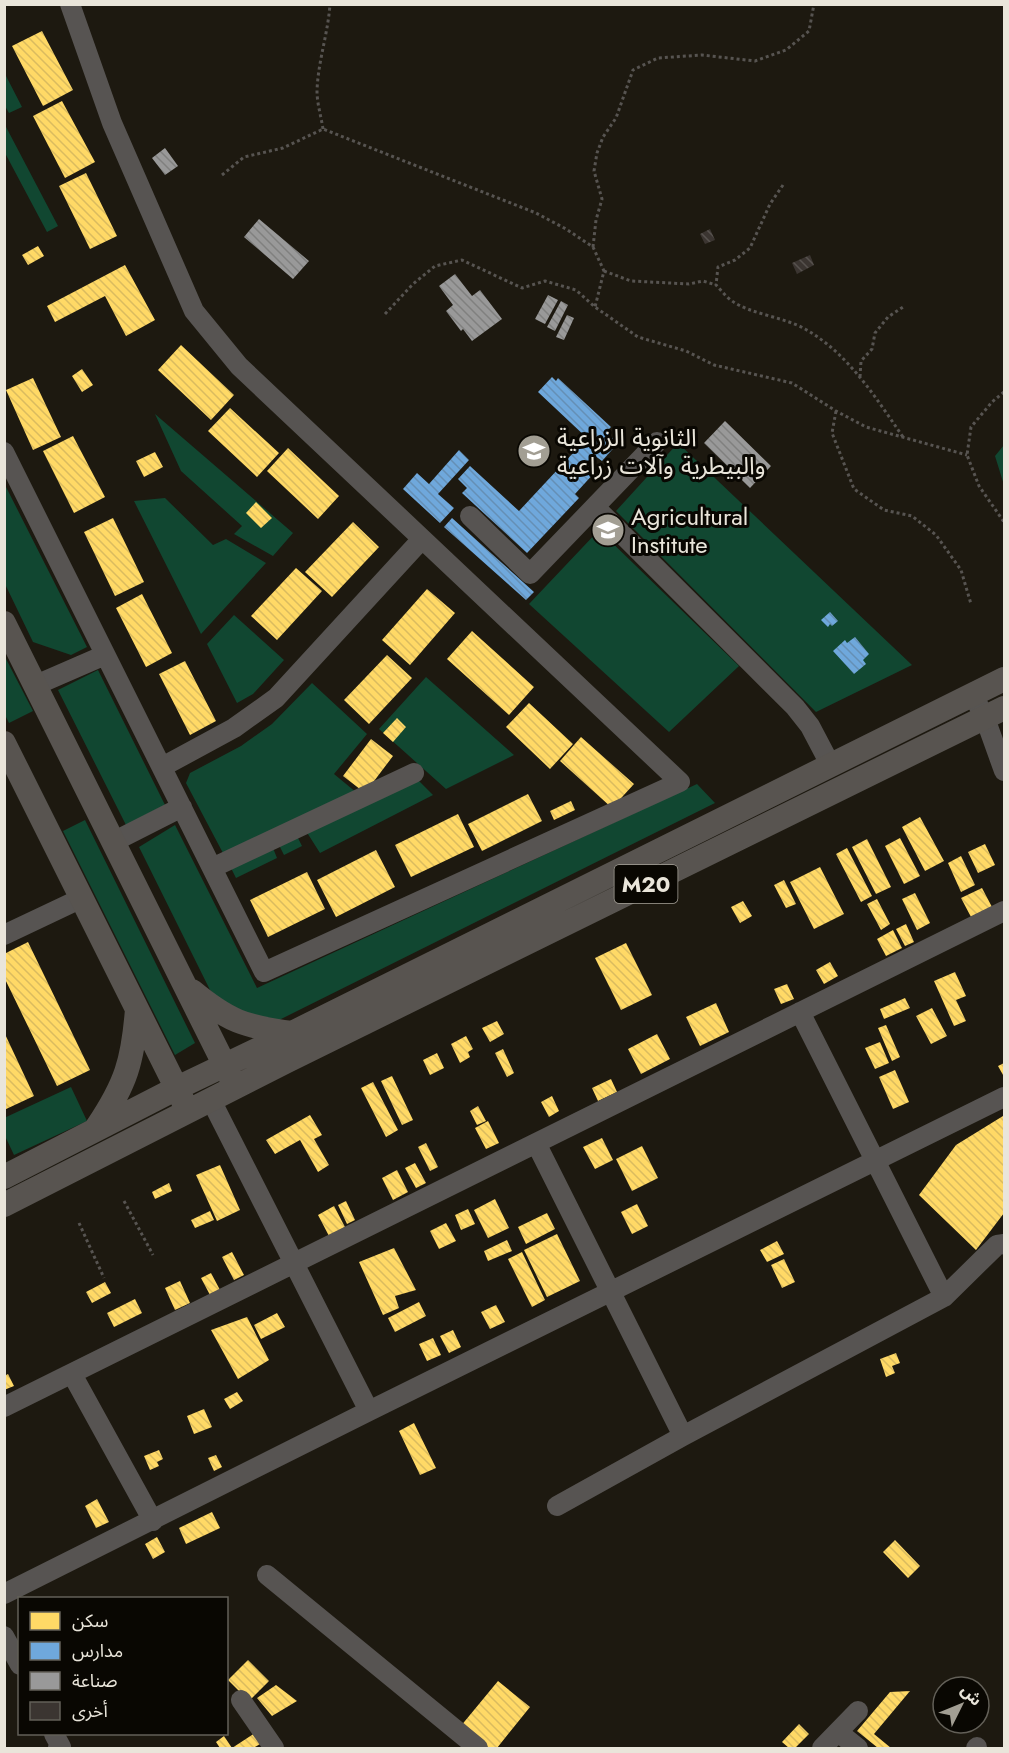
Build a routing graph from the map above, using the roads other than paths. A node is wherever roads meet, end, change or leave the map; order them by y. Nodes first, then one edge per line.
1 (70, 4) edge
2 (657, 442) dead end
3 (4, 452) edge
4 (595, 507) junction
5 (470, 516) dead end
6 (422, 539) junction
7 (4, 623) edge
8 (105, 655) junction
9 (1005, 679) edge
10 (36, 686) junction
11 (973, 695) junction
12 (995, 713) edge
13 (4, 743) edge
14 (831, 766) junction
15 (162, 767) junction
16 (1005, 771) edge
17 (414, 773) dead end
18 (182, 807) junction
19 (113, 842) junction
20 (212, 868) junction
21 (82, 898) junction
22 (1005, 910) edge
23 (4, 935) edge
24 (185, 985) junction
25 (137, 1009) junction
26 (800, 1012) junction
27 (292, 1033) junction
28 (225, 1066) junction
29 (236, 1087) junction
30 (177, 1088) junction
31 (1005, 1097) edge
32 (211, 1100) junction
33 (188, 1111) junction
34 (95, 1129) junction
35 (536, 1143) junction
36 (875, 1161) junction
37 (9, 1170) edge
38 (4, 1205) edge
39 (1005, 1244) edge
40 (294, 1264) junction
41 (611, 1293) junction
42 (944, 1297) junction
43 (72, 1374) junction
44 (4, 1407) edge
45 (369, 1411) junction
46 (683, 1436) junction
47 (557, 1506) dead end
48 (153, 1521) junction
49 (267, 1575) dead end
50 (4, 1594) edge
51 (4, 1636) edge
52 (18, 1661) edge
53 (241, 1700) dead end
54 (858, 1711) dead end
55 (837, 1732) junction
56 (55, 1735) edge
57 (58, 1749) edge
58 (274, 1749) edge
59 (478, 1749) edge
60 (822, 1749) edge
61 (858, 1749) edge

1 - 6 street
2 - 4 street
3 - 8 street
4 - 5 street
4 - 14 street
6 - 15 street
6 - 20 street
7 - 10 main road
8 - 10 street
8 - 15 street
9 - 11 main road, M20
10 - 19 main road
11 - 12 street
11 - 14 main road, M20
12 - 16 street
12 - 29 main road, M20
13 - 21 main road
14 - 27 main road, M20
15 - 18 street
17 - 20 street
18 - 19 street
18 - 20 street
19 - 24 main road
21 - 23 street
21 - 25 main road
22 - 26 street
24 - 27 main road
24 - 28 main road
25 - 30 main road
25 - 34 main road
26 - 35 street
26 - 36 street
27 - 28 main road
28 - 29 main road
28 - 30 main road
29 - 32 main road
30 - 33 main road
30 - 34 main road
31 - 36 street
32 - 33 main road
32 - 40 street
33 - 38 main road
34 - 37 main road
35 - 40 street
35 - 41 street
36 - 41 street
36 - 42 street
39 - 42 street
40 - 43 street
40 - 45 street
41 - 45 street
41 - 46 street
42 - 46 street
43 - 44 street
43 - 48 street
45 - 48 street
46 - 47 street
48 - 50 street
49 - 59 street
51 - 52 street
53 - 58 street
54 - 55 street
55 - 60 street
55 - 61 street
56 - 57 street

